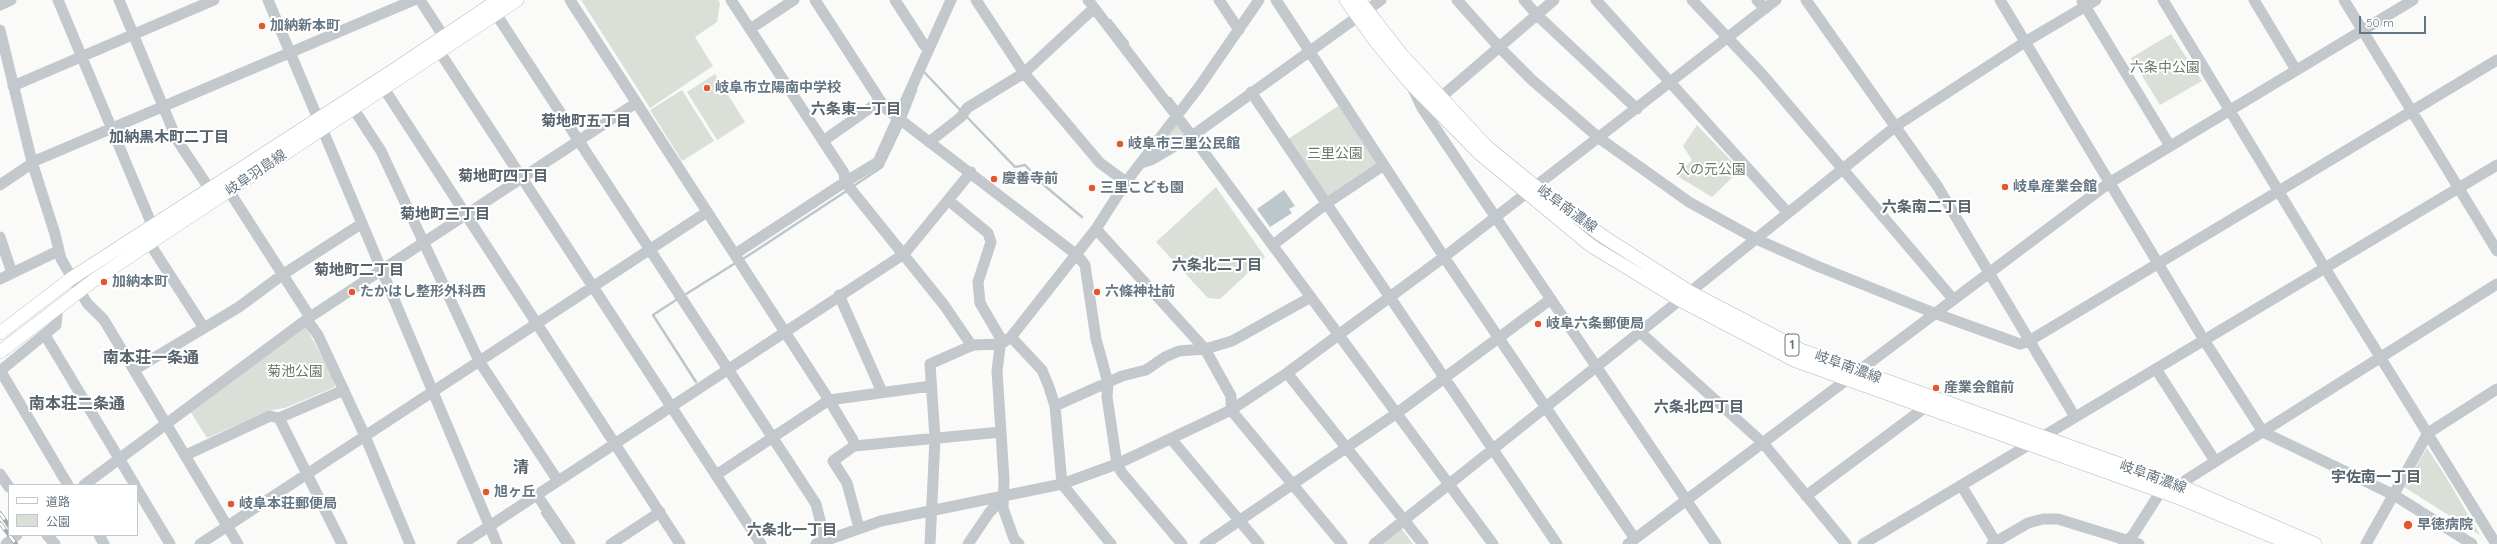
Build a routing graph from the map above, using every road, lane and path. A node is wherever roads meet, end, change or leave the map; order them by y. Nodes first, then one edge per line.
1 (11, 0) edge
2 (58, 0) edge
3 (119, 0) edge
4 (214, 0) edge
5 (268, 0) edge
6 (414, 0) edge
7 (420, 0) edge
8 (498, 0) edge
9 (517, 0) edge
10 (570, 0) edge
11 (731, 0) edge
12 (794, 0) edge
13 (814, 0) edge
14 (895, 0) edge
15 (950, 0) edge
16 (976, 0) edge
17 (1219, 0) edge
18 (1260, 0) edge
19 (1276, 0) edge
20 (1346, 0) edge
21 (1381, 0) edge
22 (1457, 0) edge
23 (1524, 0) edge
24 (1554, 0) edge
25 (1596, 0) edge
26 (1692, 0) edge
27 (1776, 0) edge
28 (1806, 0) edge
29 (2000, 0) edge
30 (2096, 0) edge
31 (2163, 0) edge
32 (2254, 0) edge
33 (2344, 0) edge
34 (2413, 0) edge
35 (2084, 3) edge
36 (1091, 4) edge
37 (1761, 4) edge
38 (0, 5) edge
39 (1361, 9) edge
40 (496, 14) junction
41 (1537, 15) junction
42 (750, 29) junction
43 (0, 30) edge
44 (1239, 30) junction
45 (2362, 30) junction
46 (134, 34) junction
47 (444, 37) junction
48 (1727, 38) junction
49 (2025, 42) junction
50 (1499, 47) junction
51 (929, 49) junction
52 (439, 51) junction
53 (1309, 51) junction
54 (290, 53) junction
55 (82, 56) junction
56 (2497, 60) edge
57 (2296, 70) junction
58 (1024, 73) junction
59 (1670, 83) junction
60 (1411, 84) junction
61 (13, 86) junction
62 (384, 87) junction
63 (1250, 92) junction
64 (1440, 98) junction
65 (880, 101) junction
66 (636, 103) junction
67 (164, 107) junction
68 (353, 108) junction
69 (1637, 109) junction
70 (2230, 110) junction
71 (2411, 112) junction
72 (897, 117) junction
73 (1177, 117) junction
74 (320, 124) junction
75 (1896, 126) junction
76 (113, 129) junction
77 (1192, 136) junction
78 (1599, 138) junction
79 (579, 141) junction
80 (823, 141) junction
81 (929, 142) junction
82 (2170, 146) junction
83 (32, 162) junction
84 (1142, 163) junction
85 (1384, 165) junction
86 (2497, 165) edge
87 (1842, 169) junction
88 (971, 172) junction
89 (522, 177) junction
90 (845, 182) junction
91 (1126, 182) junction
92 (2109, 183) junction
93 (0, 185) edge
94 (209, 188) junction
95 (2457, 188) junction
96 (1531, 190) junction
97 (229, 191) junction
98 (2279, 191) junction
99 (948, 200) junction
100 (1326, 202) junction
101 (707, 212) junction
102 (466, 214) junction
103 (1788, 214) junction
104 (1496, 218) junction
105 (361, 224) junction
106 (152, 225) junction
107 (1096, 230) junction
108 (0, 237) edge
109 (1756, 239) junction
110 (424, 241) junction
111 (150, 244) junction
112 (1273, 245) junction
113 (650, 250) junction
114 (58, 251) junction
115 (2497, 251) edge
116 (734, 254) junction
117 (904, 254) junction
118 (1077, 255) junction
119 (1444, 257) junction
120 (2158, 263) junction
121 (2324, 268) junction
122 (380, 270) junction
123 (12, 273) junction
124 (1988, 273) junction
125 (282, 275) junction
126 (72, 278) junction
127 (0, 279) edge
128 (2497, 284) edge
129 (593, 287) junction
130 (79, 290) junction
131 (840, 295) junction
132 (1685, 296) junction
133 (1311, 297) junction
134 (1391, 297) junction
135 (1551, 299) junction
136 (1953, 300) junction
137 (58, 306) junction
138 (1934, 313) junction
139 (308, 318) junction
140 (537, 323) junction
141 (204, 328) junction
142 (0, 333) edge
143 (785, 333) junction
144 (1641, 333) junction
145 (46, 335) junction
146 (1339, 335) junction
147 (1012, 338) junction
148 (1499, 338) junction
149 (2204, 340) junction
150 (2029, 341) junction
151 (1001, 344) junction
152 (972, 346) junction
153 (1205, 348) junction
154 (0, 352) edge
155 (2380, 357) junction
156 (479, 361) junction
157 (1597, 368) junction
158 (2156, 369) junction
159 (134, 370) junction
160 (728, 370) junction
161 (1858, 370) junction
162 (0, 371) edge
163 (1287, 373) junction
164 (1446, 377) junction
165 (1847, 378) junction
166 (1108, 383) junction
167 (931, 386) junction
168 (344, 390) junction
169 (432, 392) junction
170 (882, 392) junction
171 (2496, 393) edge
172 (830, 400) junction
173 (1056, 406) junction
174 (1927, 406) junction
175 (672, 407) junction
176 (1546, 407) junction
177 (1230, 410) junction
178 (1397, 413) junction
179 (2075, 417) junction
180 (279, 418) junction
181 (167, 423) junction
182 (1001, 432) junction
183 (2264, 432) junction
184 (2428, 434) junction
185 (365, 436) junction
186 (2043, 436) junction
187 (772, 438) junction
188 (935, 438) junction
189 (1172, 440) junction
190 (2031, 443) junction
191 (615, 444) junction
192 (1763, 444) junction
193 (854, 446) junction
194 (1346, 448) junction
195 (1494, 449) junction
196 (186, 455) junction
197 (119, 459) junction
198 (2215, 461) junction
199 (1117, 464) junction
200 (0, 474) edge
201 (307, 475) junction
202 (716, 475) junction
203 (558, 481) junction
204 (67, 484) edge
205 (85, 484) edge
206 (134, 484) edge
207 (1062, 484) junction
208 (1292, 484) junction
209 (1449, 485) junction
210 (1961, 485) junction
211 (8, 486) edge
212 (2181, 486) junction
213 (138, 490) edge
214 (2161, 491) junction
215 (537, 494) junction
216 (2394, 495) junction
217 (1004, 496) junction
218 (1806, 496) junction
219 (1687, 500) junction
220 (660, 512) junction
221 (931, 512) junction
222 (1404, 520) junction
223 (1239, 521) junction
224 (228, 527) junction
225 (490, 527) junction
226 (859, 528) junction
227 (16, 536) edge
228 (48, 536) edge
229 (1632, 541) edge
230 (1875, 541) edge
231 (2125, 542) edge
232 (822, 543) edge
233 (1995, 543) edge
234 (6, 544) edge
235 (55, 544) edge
236 (170, 544) edge
237 (200, 544) edge
238 (238, 544) edge
239 (342, 544) edge
240 (410, 544) edge
241 (462, 544) edge
242 (497, 544) edge
243 (570, 544) edge
244 (611, 544) edge
245 (680, 544) edge
246 (761, 544) edge
247 (930, 544) edge
248 (968, 544) edge
249 (1019, 544) edge
250 (1111, 544) edge
251 (1182, 544) edge
252 (1205, 544) edge
253 (1259, 544) edge
254 (1342, 544) edge
255 (1374, 544) edge
256 (1423, 544) edge
257 (1493, 544) edge
258 (1557, 544) edge
259 (1716, 544) edge
260 (1846, 544) edge
261 (1863, 544) edge
262 (2139, 544) edge
263 (2291, 544) edge
264 (2316, 544) edge
265 (2366, 544) edge
266 (2472, 544) edge
267 (2496, 544) edge

1 - 38 street
2 - 55 street
3 - 46 street
4 - 46 street
5 - 54 street
6 - 54 street
7 - 47 street
8 - 47 main road, 岐阜羽島線
9 - 40 main road, 岐阜羽島線
10 - 66 street
11 - 42 street
12 - 42 street
13 - 65 street
14 - 51 street
15 - 51 street
16 - 58 street
17 - 44 street
18 - 44 street
19 - 53 street
20 - 39 main road, 岐阜南濃線 / 1
21 - 39 street
22 - 50 street
23 - 41 street
24 - 41 street
25 - 59 street
26 - 48 street
27 - 37 street
28 - 75 street
29 - 49 street
30 - 35 street
31 - 70 street
32 - 57 street
33 - 45 street
34 - 45 street
35 - 49 street
35 - 82 street
36 - 58 street
36 - 73 street
37 - 48 street
39 - 53 street
39 - 60 main road, 岐阜南濃線 / 1
39 - 64 main road, 岐阜南濃線 / 1
40 - 52 main road, 岐阜羽島線
40 - 79 street
41 - 50 street
41 - 69 street
42 - 80 street
43 - 61 street
44 - 73 street
45 - 57 street
45 - 71 street
46 - 55 street
46 - 67 street
47 - 74 main road, 岐阜羽島線
48 - 59 street
48 - 87 street
49 - 75 street
49 - 92 street
50 - 64 street
50 - 78 street
51 - 72 street
52 - 62 main road, 岐阜羽島線
52 - 89 street
53 - 63 street
53 - 85 street
54 - 67 street
54 - 74 street
55 - 61 street
55 - 76 street
56 - 71 street
57 - 70 street
58 - 81 street
58 - 91 street
59 - 69 street
59 - 103 street
60 - 96 main road, 岐阜南濃線 / 1
60 - 104 street
61 - 83 street
62 - 68 main road, 岐阜羽島線
62 - 102 street
63 - 77 street
63 - 100 street
64 - 96 main road, 岐阜南濃線 / 1
65 - 72 street
65 - 80 street
66 - 79 street
66 - 101 street
67 - 76 street
67 - 94 street
68 - 74 main road, 岐阜羽島線
68 - 110 street
69 - 78 street
70 - 82 street
70 - 98 street
71 - 95 street
71 - 98 street
72 - 81 street
72 - 90 street
73 - 77 street
73 - 84 street
74 - 94 main road, 岐阜羽島線
74 - 97 main road, 岐阜羽島線
74 - 105 street
75 - 87 street
75 - 124 street
76 - 83 street
76 - 106 street
77 - 84 street
77 - 112 street
78 - 96 street
78 - 109 street
79 - 89 street
79 - 113 street
80 - 90 street
81 - 88 street
82 - 92 street
83 - 93 street
83 - 114 street
84 - 91 street
85 - 100 street
85 - 119 street
86 - 95 street
87 - 103 street
87 - 136 street
88 - 99 street
88 - 118 street
89 - 102 street
89 - 129 street
90 - 116 street
90 - 117 street
91 - 107 street
92 - 120 street
92 - 124 street
94 - 106 main road, 岐阜羽島線
95 - 115 street
95 - 121 street
96 - 104 street
96 - 132 main road, 岐阜南濃線 / 1
97 - 111 main road, 岐阜羽島線
97 - 125 street
98 - 120 street
98 - 121 street
99 - 117 street
99 - 151 street
100 - 112 street
100 - 134 street
101 - 113 street
101 - 116 street
102 - 110 street
102 - 140 street
103 - 109 street
104 - 119 street
104 - 135 street
105 - 122 street
105 - 125 street
106 - 126 main road, 岐阜羽島線
107 - 118 street
107 - 153 street
108 - 123 street
109 - 132 street
109 - 138 street
110 - 122 street
110 - 156 street
111 - 130 main road, 岐阜羽島線
111 - 141 street
112 - 133 street
113 - 129 street
113 - 160 street
114 - 123 street
114 - 126 street
116 - 143 street
117 - 131 street
117 - 152 street
118 - 147 street
118 - 166 street
119 - 134 street
119 - 148 street
120 - 149 street
120 - 150 street
121 - 149 street
121 - 155 street
122 - 139 street
122 - 169 street
123 - 127 street
124 - 136 street
124 - 150 street
125 - 139 street
125 - 141 street
126 - 130 street
126 - 142 main road, 岐阜羽島線
128 - 155 street
129 - 140 street
129 - 175 street
130 - 137 main road, 岐阜羽島線
130 - 159 street
131 - 143 street
131 - 170 street
132 - 144 street
132 - 161 main road, 岐阜南濃線 / 1
132 - 165 main road, 岐阜南濃線 / 1
133 - 146 street
133 - 153 street
134 - 146 street
134 - 164 street
135 - 148 street
135 - 157 street
136 - 138 street
137 - 145 street
137 - 154 main road, 岐阜羽島線
138 - 150 street
138 - 161 street
139 - 168 street
139 - 181 street
140 - 156 street
140 - 191 street
141 - 159 street
143 - 160 street
143 - 172 street
144 - 157 street
144 - 192 street
145 - 162 street
145 - 197 street
146 - 163 street
146 - 178 street
147 - 151 street
147 - 173 street
148 - 164 street
148 - 176 street
149 - 158 street
149 - 183 street
150 - 179 street
151 - 152 street
151 - 182 street
152 - 167 street
153 - 166 street
153 - 177 street
155 - 183 street
155 - 184 street
156 - 169 street
156 - 203 street
157 - 176 street
157 - 219 street
158 - 179 street
158 - 198 street
159 - 181 street
160 - 175 street
160 - 187 street
161 - 165 street
161 - 186 main road, 岐阜南濃線 / 1
162 - 204 street
163 - 177 street
163 - 194 street
164 - 178 street
164 - 195 street
165 - 174 main road, 岐阜南濃線 / 1
165 - 192 street
166 - 173 street
166 - 199 street
167 - 170 street
167 - 188 street
168 - 180 street
168 - 185 street
169 - 185 street
169 - 225 street
170 - 172 street
171 - 184 street
172 - 187 street
172 - 193 street
173 - 207 street
174 - 190 main road, 岐阜南濃線 / 1
174 - 218 street
175 - 191 street
175 - 202 street
176 - 195 street
176 - 229 street
177 - 189 street
177 - 208 street
178 - 194 street
178 - 209 street
179 - 186 street
180 - 196 street
180 - 201 street
181 - 196 street
181 - 197 street
182 - 188 street
182 - 217 street
183 - 198 street
183 - 216 street
184 - 216 street
184 - 267 street
185 - 201 street
185 - 240 street
186 - 190 street
186 - 212 main road, 岐阜南濃線 / 1
187 - 202 street
187 - 232 street
188 - 193 street
188 - 221 street
189 - 199 street
189 - 223 street
190 - 210 street
190 - 214 main road, 岐阜南濃線 / 1
191 - 203 street
191 - 220 street
192 - 218 street
192 - 219 street
193 - 226 street
194 - 208 street
194 - 222 street
195 - 209 street
195 - 258 street
196 - 224 street
197 - 205 street
197 - 206 street
198 - 212 street
199 - 207 street
199 - 251 street
200 - 211 street
201 - 224 street
201 - 239 street
202 - 246 street
203 - 215 street
207 - 217 street
207 - 250 street
208 - 223 street
208 - 254 street
209 - 222 street
209 - 257 street
210 - 230 street
210 - 233 street
212 - 264 main road, 岐阜南濃線 / 1
213 - 236 street
214 - 231 street
214 - 263 main road, 岐阜南濃線 / 1
215 - 225 street
215 - 243 street
216 - 265 street
216 - 266 street
217 - 221 street
217 - 248 street
217 - 249 street
218 - 260 street
219 - 229 street
219 - 259 street
220 - 244 street
220 - 245 street
221 - 226 street
221 - 247 street
222 - 255 street
222 - 256 street
223 - 252 street
223 - 253 street
224 - 237 street
224 - 238 street
225 - 241 street
225 - 242 street
226 - 232 street
227 - 234 street
228 - 235 street
230 - 261 street
231 - 233 street
231 - 262 street

